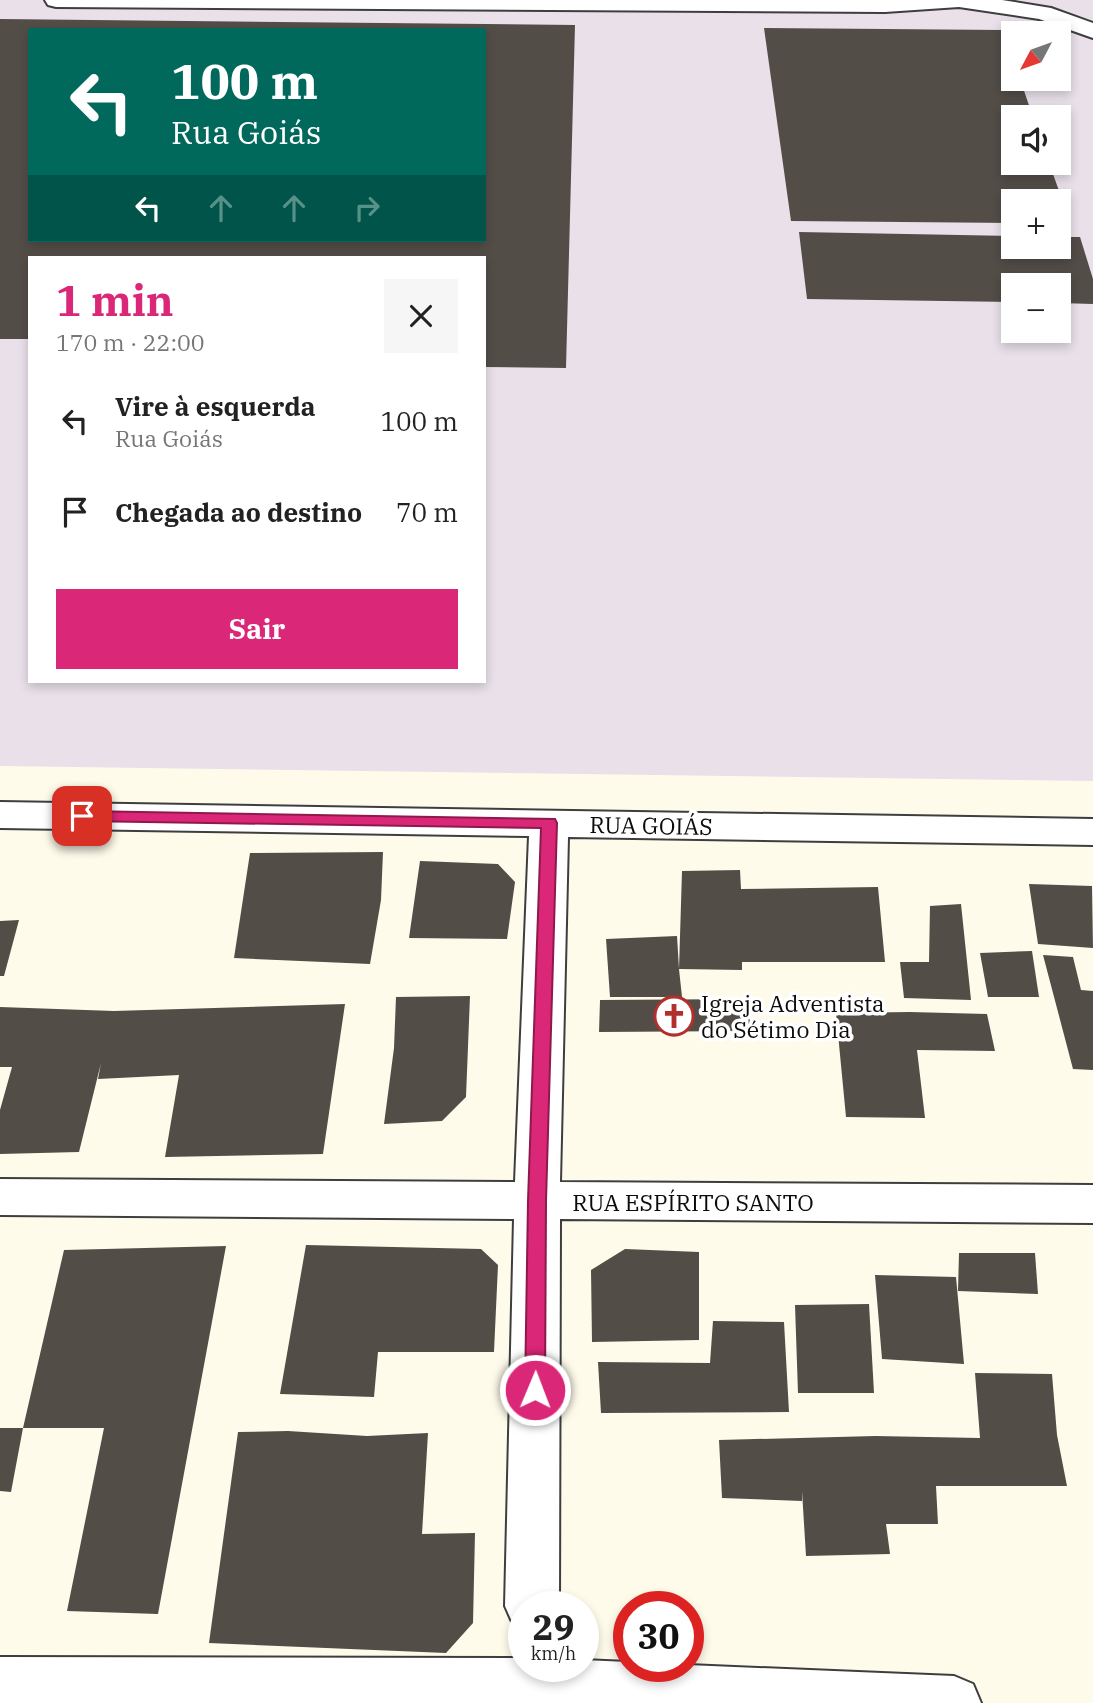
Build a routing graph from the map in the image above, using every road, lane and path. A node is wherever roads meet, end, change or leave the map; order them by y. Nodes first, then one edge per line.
1 (56, 0) edge
2 (959, 0) edge
3 (1043, 7) edge
4 (1093, 30) edge
5 (0, 815) edge
6 (549, 823) junction
7 (1093, 832) edge
8 (0, 1197) edge
9 (537, 1201) junction
10 (1093, 1204) edge
11 (532, 1591) edge
12 (0, 1684) edge
13 (531, 1685) edge
14 (954, 1703) edge

1 - 2 street
2 - 3 street
3 - 4 street
5 - 6 street, RUA GOIÁS
6 - 7 street, RUA GOIÁS
6 - 9 street
8 - 9 street, RUA ESPÍRITO SANTO
9 - 10 street, RUA ESPÍRITO SANTO
9 - 11 street
12 - 13 street
13 - 14 street

